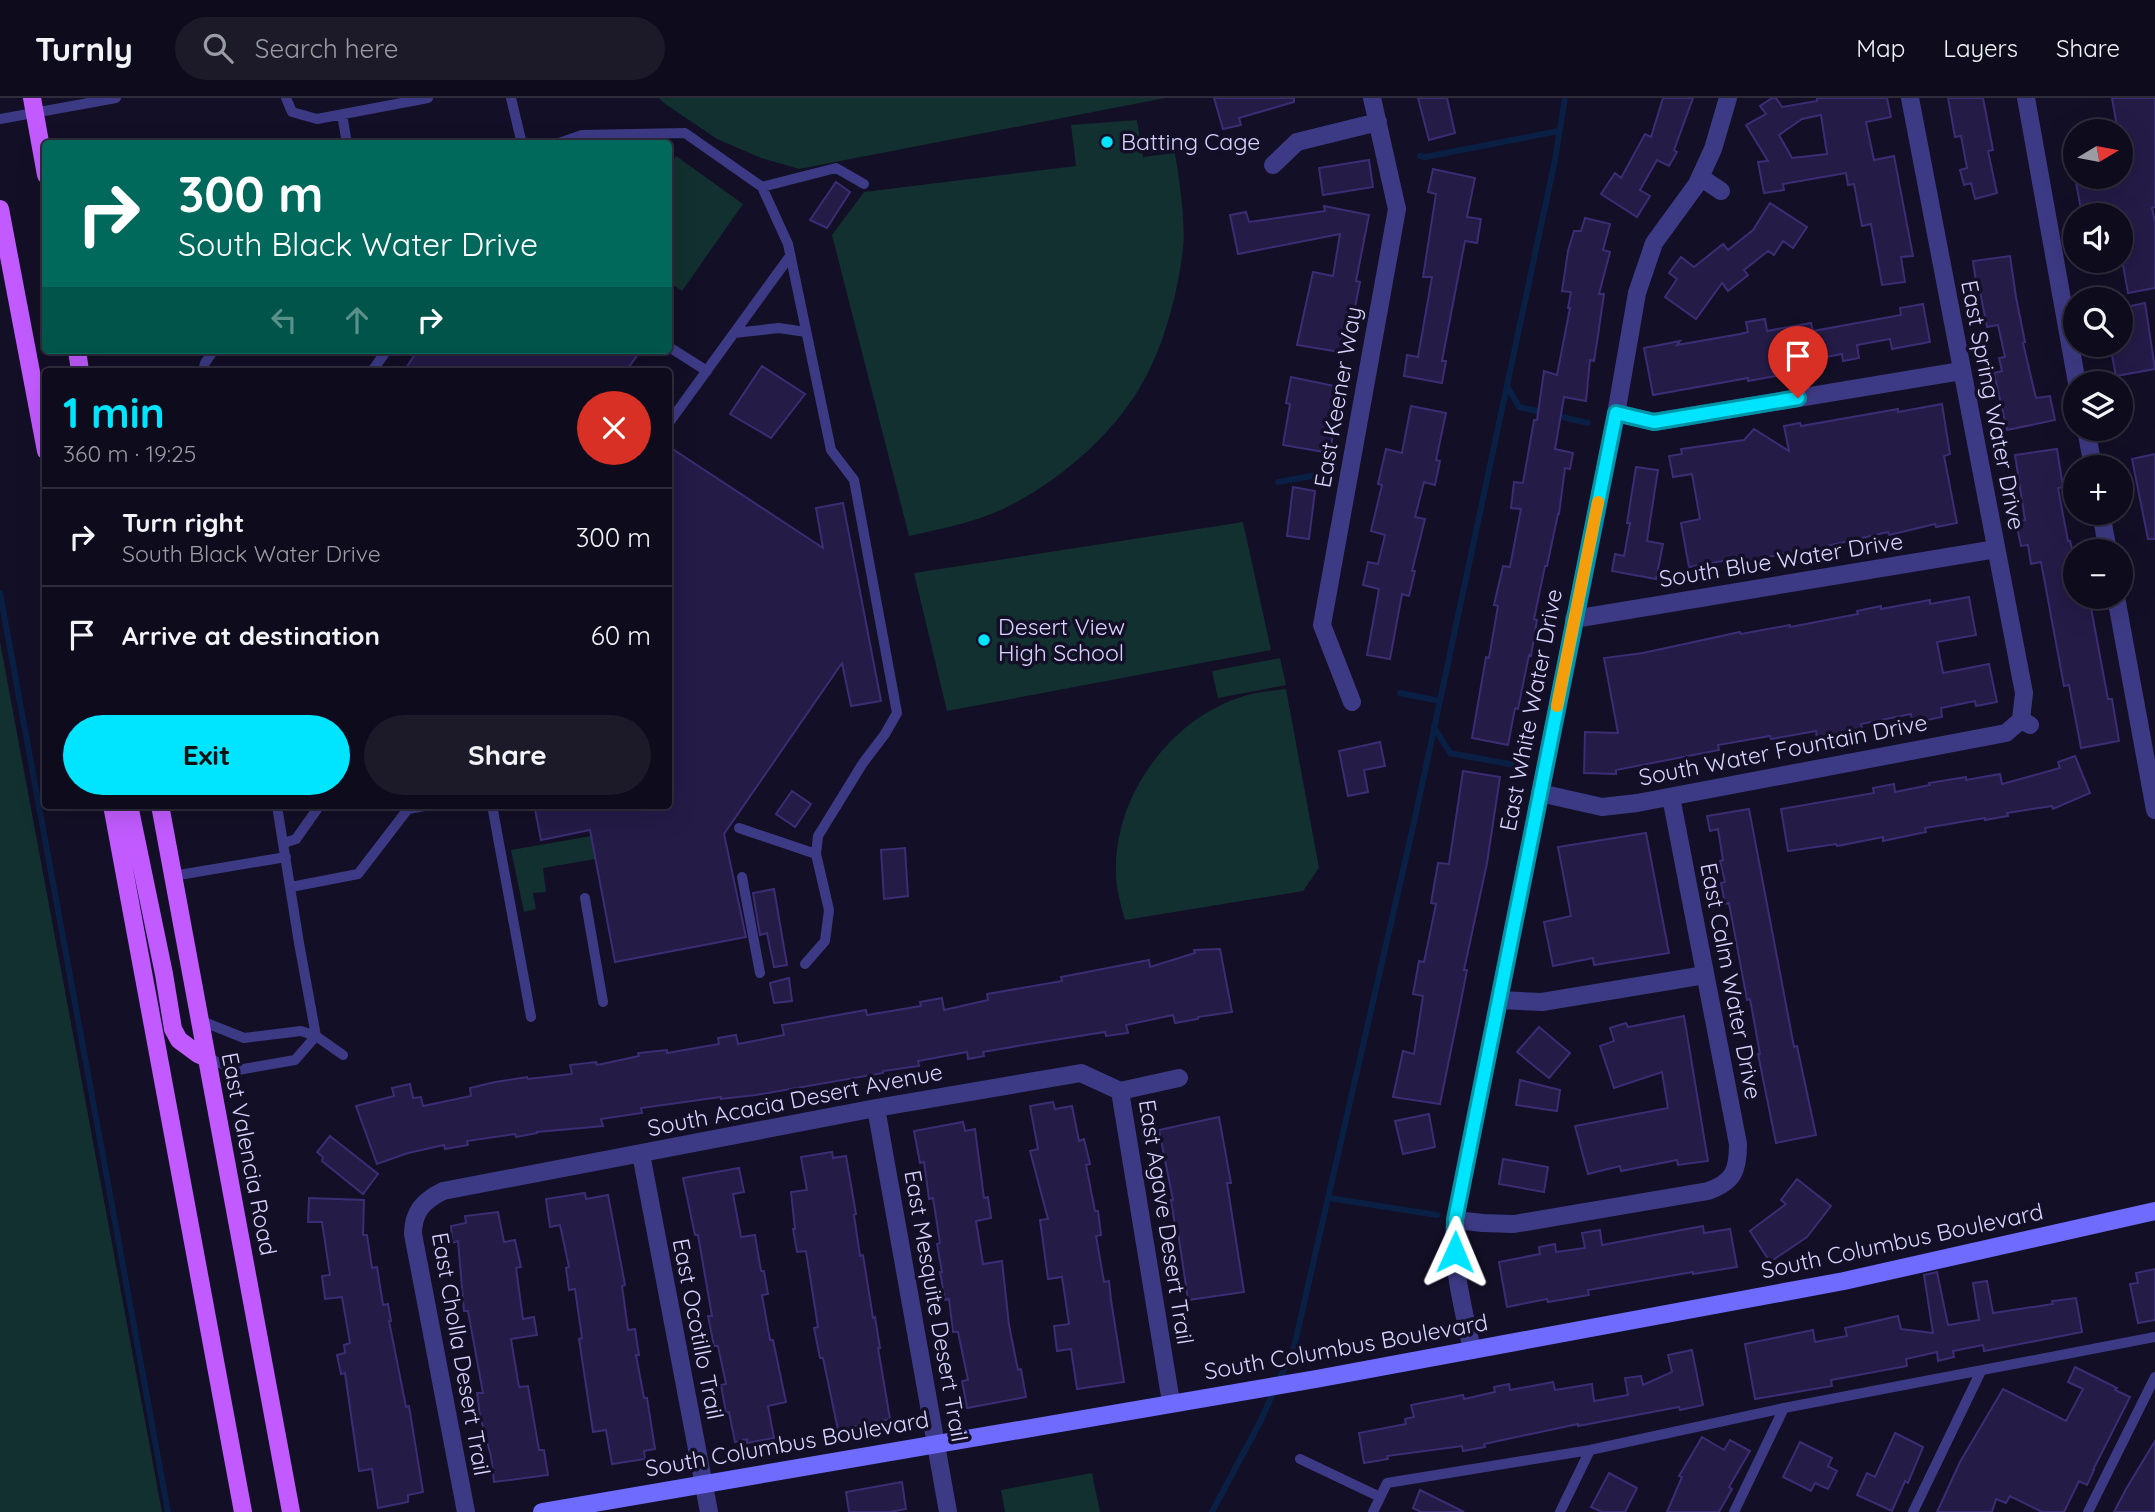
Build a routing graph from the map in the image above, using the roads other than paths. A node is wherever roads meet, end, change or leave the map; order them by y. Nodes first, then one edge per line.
1 (116, 98) edge
2 (286, 98) edge
3 (428, 98) edge
4 (511, 98) edge
5 (1372, 98) edge
6 (1728, 98) edge
7 (1910, 98) edge
8 (2026, 98) edge
9 (33, 105) edge
10 (342, 114) junction
11 (0, 119) edge
12 (1378, 122) junction
13 (346, 140) edge
14 (521, 140) edge
15 (568, 140) edge
16 (42, 154) edge
17 (1273, 165) dead end
18 (1700, 177) junction
19 (864, 184) dead end
20 (762, 187) junction
21 (1721, 191) dead end
22 (0, 209) edge
23 (790, 256) junction
24 (806, 332) junction
25 (734, 333) junction
26 (672, 349) edge
27 (707, 371) junction
28 (1961, 371) junction
29 (2075, 371) edge
30 (1616, 413) junction
31 (672, 419) edge
32 (42, 430) edge
33 (1996, 549) junction
34 (2118, 609) edge
35 (1574, 619) junction
36 (1352, 702) dead end
37 (2026, 722) joint
38 (1539, 793) junction
39 (1671, 797) junction
40 (113, 809) edge
41 (130, 809) edge
42 (161, 809) edge
43 (278, 809) edge
44 (317, 809) edge
45 (408, 809) edge
46 (493, 809) edge
47 (2155, 810) edge
48 (739, 828) dead end
49 (284, 843) junction
50 (816, 854) junction
51 (286, 857) junction
52 (173, 876) junction
53 (742, 877) dead end
54 (291, 887) junction
55 (585, 898) dead end
56 (805, 964) dead end
57 (760, 973) dead end
58 (1705, 975) junction
59 (1499, 1000) junction
60 (604, 1002) dead end
61 (531, 1017) dead end
62 (199, 1020) junction
63 (316, 1036) junction
64 (343, 1055) dead end
65 (207, 1058) junction
66 (1179, 1077) dead end
67 (1120, 1091) junction
68 (876, 1108) junction
69 (641, 1154) junction
70 (415, 1201) joint
71 (2155, 1211) edge
72 (1455, 1220) junction
73 (2155, 1338) edge
74 (1472, 1350) junction
75 (1981, 1371) junction
76 (2155, 1377) edge
77 (1171, 1402) junction
78 (1784, 1408) junction
79 (935, 1443) junction
80 (1590, 1450) junction
81 (1300, 1459) dead end
82 (703, 1483) junction
83 (1380, 1497) junction
84 (243, 1512) edge
85 (291, 1512) edge
86 (466, 1512) edge
87 (542, 1512) edge
88 (709, 1512) edge
89 (948, 1512) edge
90 (1373, 1512) edge
91 (1560, 1512) edge
92 (1734, 1512) edge
93 (1913, 1512) edge
94 (2088, 1512) edge

1 - 9 lane
2 - 10 lane
3 - 10 lane
4 - 14 lane
5 - 12 street, East Keener Way
6 - 18 street, East White Water Drive
7 - 28 street, East Spring Water Drive
8 - 29 street
9 - 11 lane
9 - 16 main road
10 - 13 lane
12 - 17 street
12 - 36 street, East Keener Way
15 - 20 lane
18 - 21 street
18 - 30 street, East White Water Drive
19 - 20 lane
20 - 23 lane
22 - 32 main road
23 - 24 lane
23 - 25 lane
24 - 25 lane
24 - 50 lane
25 - 27 lane
26 - 27 lane
27 - 31 lane
28 - 30 street
28 - 33 street, East Spring Water Drive
30 - 35 street, East White Water Drive
33 - 35 street, South Blue Water Drive
33 - 37 street, East Spring Water Drive
34 - 47 street
35 - 38 street, East White Water Drive
37 - 39 street, South Water Fountain Drive
38 - 39 street, South Water Fountain Drive
38 - 59 street, East White Water Drive
39 - 58 street, East Calm Water Drive
40 - 84 main road
41 - 65 main road
42 - 52 main road, East Valencia Road
43 - 49 lane
44 - 49 lane
45 - 54 lane
46 - 61 lane
48 - 50 lane
49 - 51 lane
50 - 56 lane
51 - 52 lane
51 - 54 lane
52 - 62 main road, East Valencia Road
53 - 57 lane
54 - 63 lane
55 - 60 lane
58 - 59 street
58 - 72 street, East Calm Water Drive
59 - 72 street, East White Water Drive
62 - 63 lane
62 - 65 main road, East Valencia Road
63 - 64 lane
63 - 65 lane
65 - 85 main road, East Valencia Road
66 - 67 street
67 - 68 street, South Acacia Desert Avenue
67 - 77 street, East Agave Desert Trail
68 - 69 street, South Acacia Desert Avenue
68 - 79 street, East Mesquite Desert Trail
69 - 70 street, South Acacia Desert Avenue
69 - 82 street, East Ocotillo Trail
70 - 86 street, East Cholla Desert Trail
71 - 74 street, South Columbus Boulevard
72 - 74 street, East White Water Drive
73 - 75 lane
74 - 77 street, South Columbus Boulevard
75 - 78 lane
75 - 93 lane
76 - 94 lane
77 - 79 street, South Columbus Boulevard
78 - 80 lane
78 - 92 lane
79 - 82 street, South Columbus Boulevard
79 - 89 street, East Mesquite Desert Trail
80 - 83 lane
80 - 91 lane
81 - 83 lane
82 - 87 street, South Columbus Boulevard
82 - 88 street, East Ocotillo Trail
83 - 90 lane

